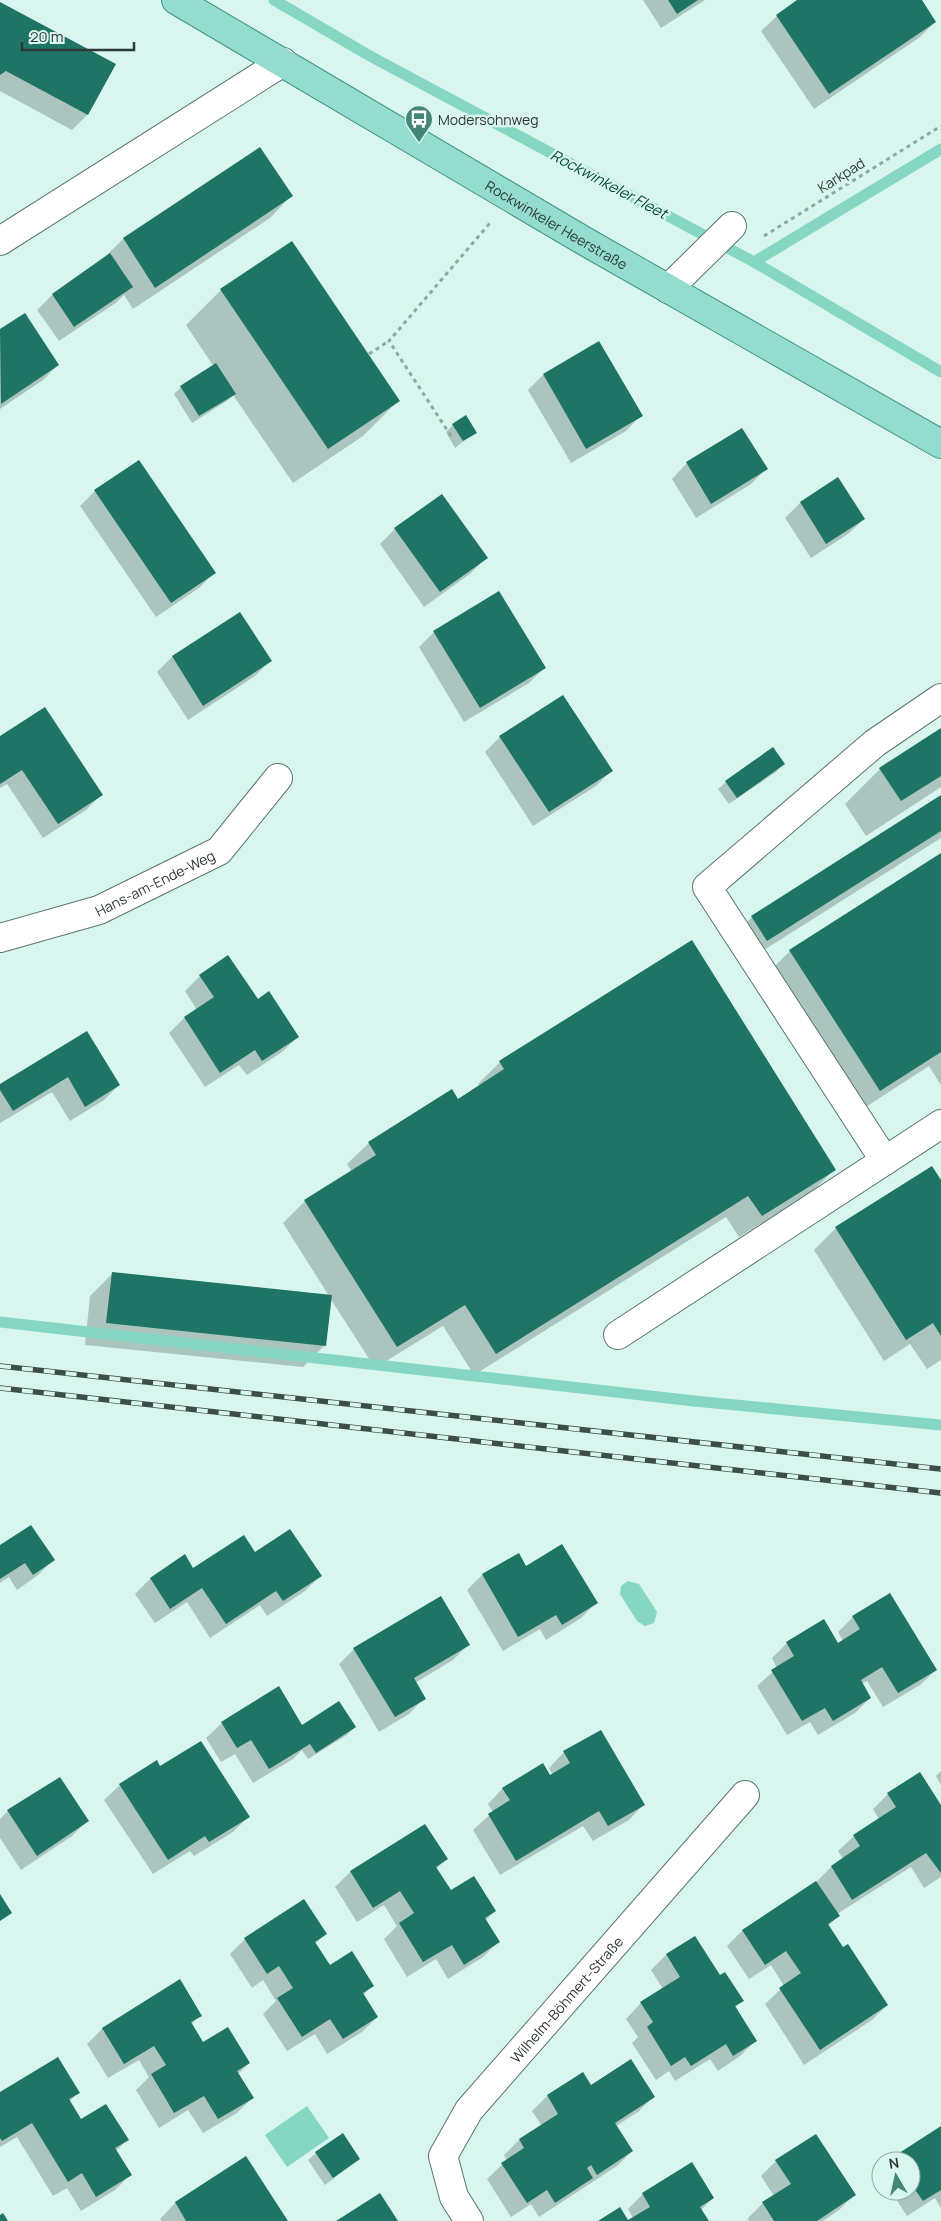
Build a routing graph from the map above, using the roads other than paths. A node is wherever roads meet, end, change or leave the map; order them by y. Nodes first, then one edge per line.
1 (176, 0) edge
2 (284, 62) junction
3 (732, 226) dead end
4 (0, 241) edge
5 (668, 289) junction
6 (941, 444) edge
7 (941, 698) edge
8 (278, 778) dead end
9 (0, 938) edge
10 (941, 1124) edge
11 (885, 1161) junction
12 (618, 1335) dead end
13 (745, 1795) dead end
14 (469, 2221) edge

1 - 2 main road, Rockwinkeler Heerstraße
2 - 4 street
2 - 5 main road, Rockwinkeler Heerstraße
3 - 5 street
5 - 6 main road, Rockwinkeler Heerstraße
7 - 11 street
8 - 9 street, Hans-am-Ende-Weg
10 - 11 street
11 - 12 street
13 - 14 street, Wilhelm-Böhmert-Straße

